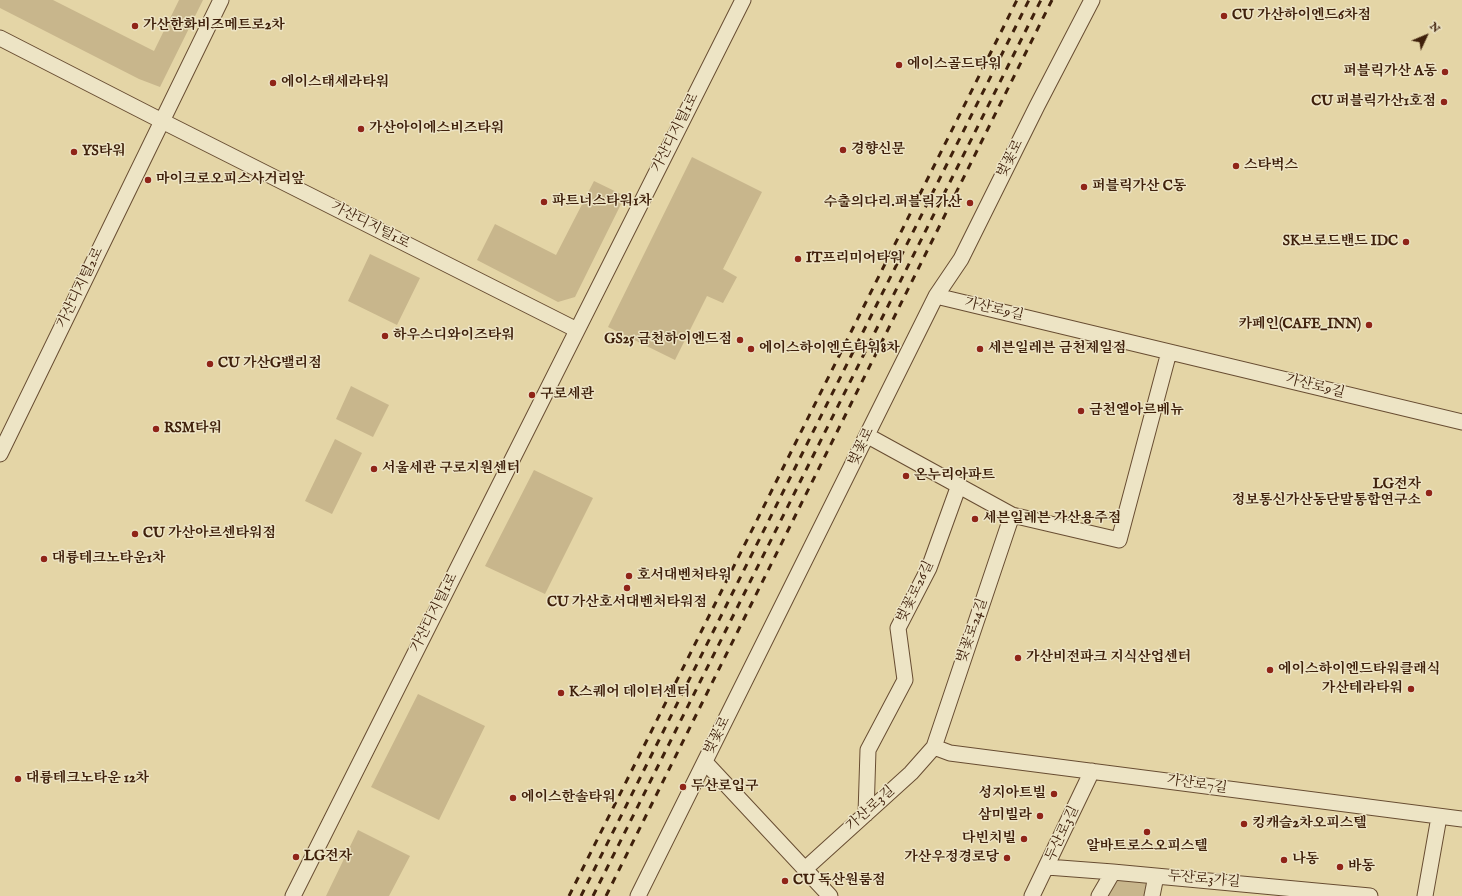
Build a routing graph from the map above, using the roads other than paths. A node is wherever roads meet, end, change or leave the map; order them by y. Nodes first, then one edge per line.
1 (221, 0) edge
2 (743, 0) edge
3 (1092, 0) edge
4 (0, 38) edge
5 (162, 121) junction
6 (936, 296) junction
7 (577, 330) junction
8 (1169, 352) junction
9 (1462, 422) edge
10 (868, 436) junction
11 (0, 454) edge
12 (959, 485) junction
13 (1012, 515) junction
14 (934, 747) junction
15 (705, 762) junction
16 (1092, 771) junction
17 (866, 814) junction
18 (1439, 817) junction
19 (1462, 819) edge
20 (1047, 867) junction
21 (805, 869) junction
22 (1113, 872) junction
23 (1156, 876) junction
24 (293, 896) edge
25 (638, 896) edge
26 (830, 896) edge
27 (1032, 896) edge
28 (1099, 896) edge
29 (1152, 896) edge
30 (1370, 896) edge
31 (1425, 896) edge

1 - 5 street, 가산디지털2로
2 - 7 street, 가산디지털1로
3 - 6 street, 벚꽃로
4 - 5 street
5 - 7 street, 가산디지털1로
5 - 11 street, 가산디지털2로
6 - 8 street, 가산로9길
6 - 10 street, 벚꽃로
7 - 24 street, 가산디지털1로
8 - 9 street, 가산로9길
8 - 13 street
10 - 12 street
10 - 15 street, 벚꽃로
12 - 13 street
12 - 17 street, 벚꽃로26길
13 - 14 street, 벚꽃로24길
14 - 16 street, 가산로7길
14 - 17 street, 가산로3길
15 - 21 street
15 - 25 street, 벚꽃로
16 - 18 street, 가산로7길
16 - 20 street, 두산로3길
17 - 21 street, 가산로3길
18 - 19 street, 가산로7길
18 - 31 street
20 - 22 street, 두산로3가길
20 - 27 street, 두산로3길
21 - 26 street
22 - 23 street, 두산로3가길
22 - 28 street
23 - 29 street, 두산로3가길
23 - 30 street, 두산로3가길

